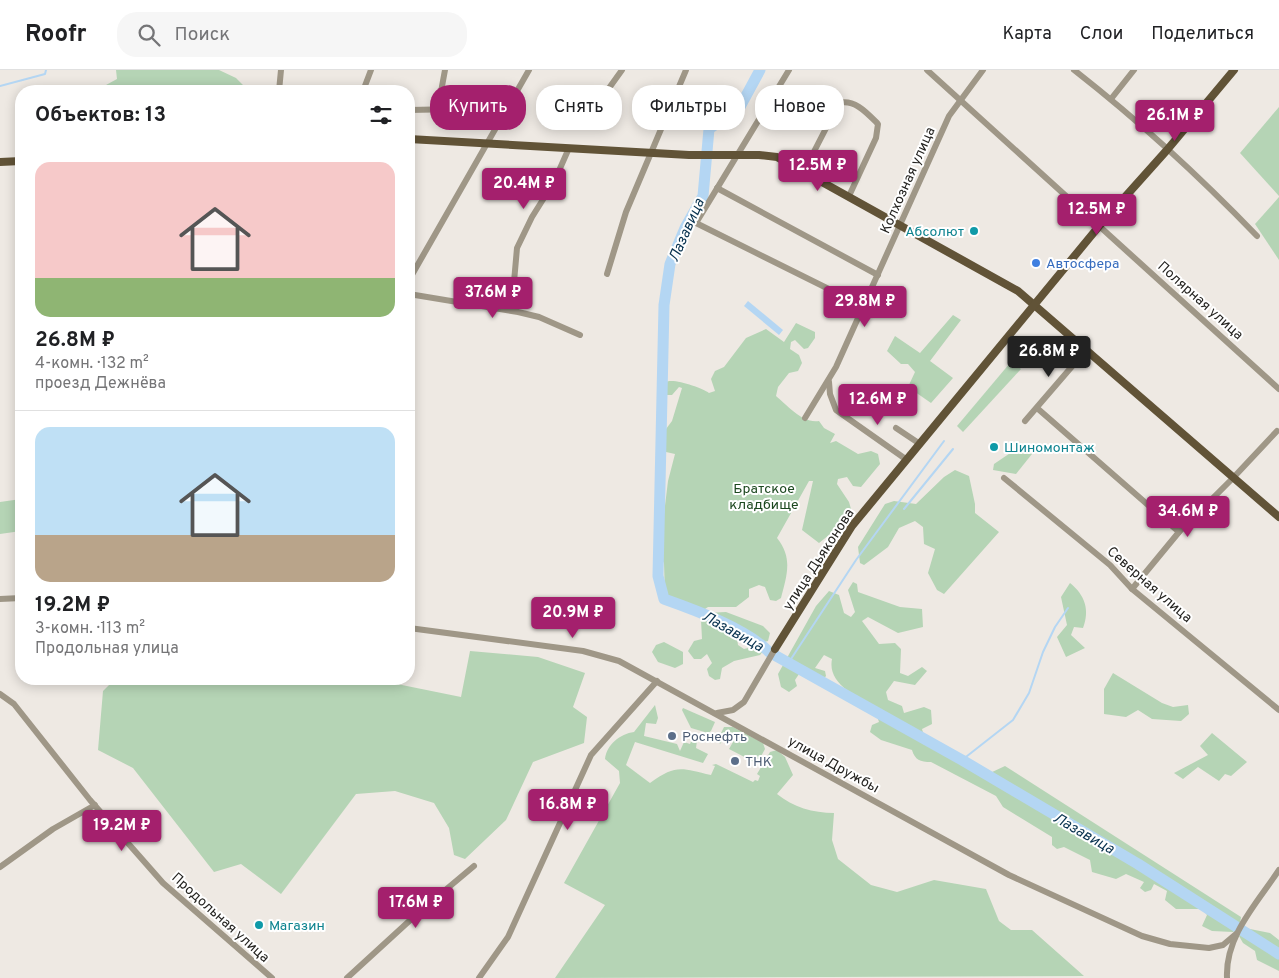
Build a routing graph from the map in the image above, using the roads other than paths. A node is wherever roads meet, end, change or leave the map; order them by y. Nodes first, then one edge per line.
1 (281, 70) edge
2 (371, 70) edge
3 (445, 70) edge
4 (529, 70) edge
5 (622, 70) edge
6 (686, 70) edge
7 (789, 70) edge
8 (927, 70) edge
9 (983, 70) edge
10 (1074, 70) edge
11 (1134, 70) edge
12 (1234, 70) edge
13 (280, 85) edge
14 (365, 85) edge
15 (442, 85) edge
16 (521, 85) edge
17 (611, 85) edge
18 (1111, 99) junction
19 (961, 100) junction
20 (430, 109) edge
21 (415, 110) edge
22 (496, 130) edge
23 (415, 139) edge
24 (488, 143) junction
25 (569, 148) junction
26 (1167, 150) junction
27 (653, 153) junction
28 (737, 154) junction
29 (15, 161) edge
30 (0, 162) edge
31 (804, 170) junction
32 (717, 188) junction
33 (849, 196) junction
34 (1100, 225) junction
35 (900, 226) junction
36 (1257, 236) dead end
37 (415, 270) edge
38 (607, 274) dead end
39 (878, 274) junction
40 (514, 282) dead end
41 (415, 295) edge
42 (1035, 303) junction
43 (864, 306) junction
44 (580, 335) dead end
45 (1088, 349) junction
46 (829, 380) junction
47 (1279, 388) edge
48 (1037, 408) junction
49 (805, 418) dead end
50 (1025, 421) dead end
51 (896, 428) dead end
52 (1277, 431) dead end
53 (920, 444) junction
54 (907, 460) junction
55 (1004, 478) dead end
56 (1234, 478) junction
57 (1279, 517) edge
58 (1179, 532) junction
59 (1132, 589) junction
60 (15, 598) edge
61 (0, 599) edge
62 (415, 629) edge
63 (775, 650) joint
64 (657, 681) junction
65 (0, 694) edge
66 (1279, 710) edge
67 (717, 713) junction
68 (95, 806) junction
69 (474, 866) dead end
70 (0, 867) edge
71 (1279, 870) edge
72 (1236, 934) junction
73 (270, 977) edge
74 (347, 978) edge
75 (478, 978) edge
76 (1227, 978) edge

1 - 13 street
2 - 14 street
3 - 15 street
4 - 16 street
5 - 17 street
6 - 27 street
7 - 28 street
8 - 19 street, Полярная улица
9 - 19 street, Колхозная улица
10 - 18 street
11 - 18 street
12 - 26 main road, улица Дьяконова
18 - 26 street
19 - 34 street, Полярная улица
19 - 35 street, Колхозная улица
20 - 21 street
22 - 24 street
23 - 24 main road
24 - 25 main road
24 - 37 street
25 - 27 main road
25 - 40 street
26 - 34 main road, улица Дьяконова
26 - 36 street
27 - 28 main road
27 - 38 street
28 - 31 main road
28 - 32 street
29 - 30 main road
31 - 33 main road
31 - 33 street
32 - 39 street
32 - 43 street
33 - 35 main road
34 - 42 main road, улица Дьяконова
34 - 47 street, Полярная улица
35 - 39 street, Колхозная улица
35 - 42 main road
39 - 43 street, Колхозная улица
41 - 44 street
42 - 45 main road
42 - 53 main road, улица Дьяконова
43 - 46 street, Колхозная улица
45 - 48 street
45 - 56 main road
46 - 49 street, Колхозная улица
46 - 54 street
48 - 50 street
48 - 58 street
51 - 53 street
52 - 56 street
53 - 54 main road, улица Дьяконова
54 - 63 main road, улица Дьяконова
55 - 59 street, Северная улица
56 - 57 main road
56 - 58 street
58 - 59 street
59 - 66 street, Северная улица
60 - 61 street
62 - 64 street, улица Дружбы
63 - 67 street, улица Дьяконова
64 - 67 street, улица Дружбы
64 - 75 street
65 - 68 street, Продольная улица
67 - 72 street, улица Дружбы
68 - 70 street
68 - 73 street, Продольная улица
69 - 74 street
71 - 72 street
72 - 76 street

